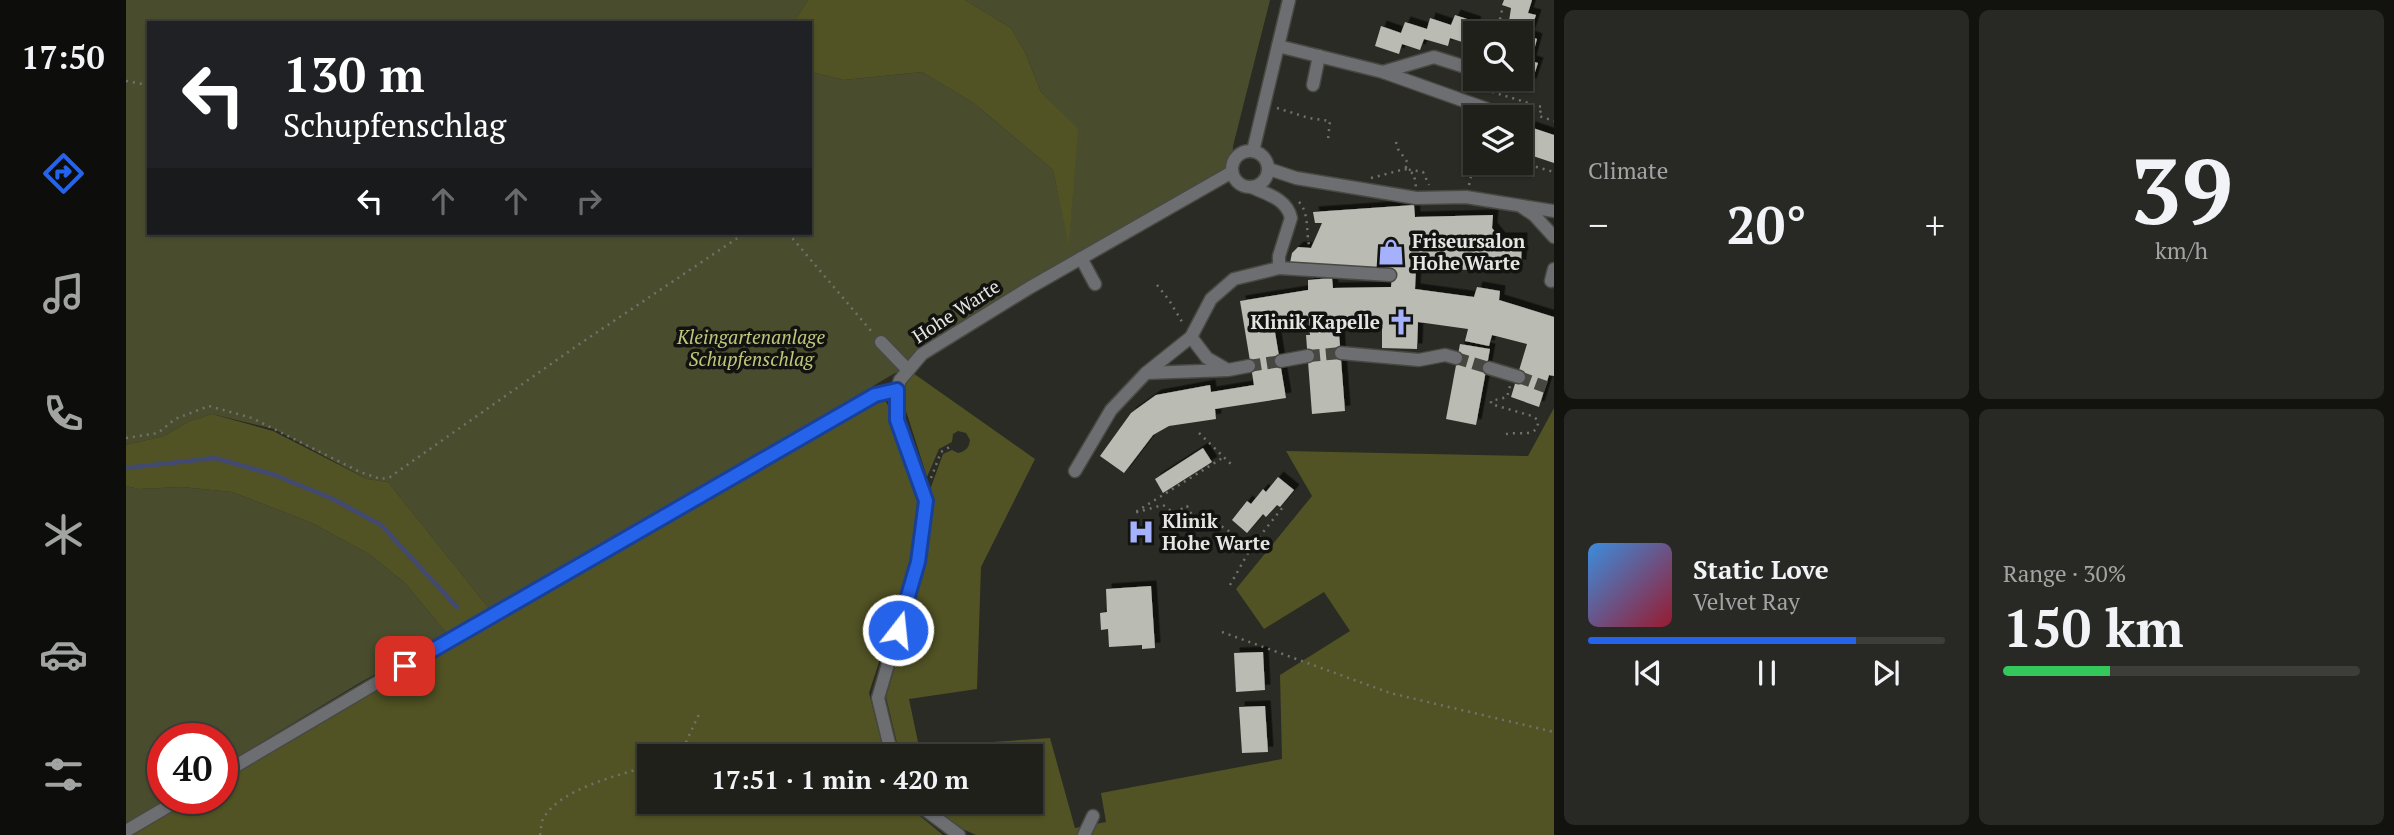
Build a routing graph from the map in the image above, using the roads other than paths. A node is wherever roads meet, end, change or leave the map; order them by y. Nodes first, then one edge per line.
1 (1289, 0) edge
2 (1278, 46) junction
3 (1319, 56) junction
4 (1463, 66) edge
5 (1383, 72) junction
6 (1313, 85) dead end
7 (1476, 105) edge
8 (1252, 150) junction
9 (1269, 169) junction
10 (1232, 172) junction
11 (1251, 187) junction
12 (1519, 205) junction
13 (1554, 211) edge
14 (1554, 237) edge
15 (1081, 258) junction
16 (1279, 268) junction
17 (1391, 275) dead end
18 (1095, 284) dead end
19 (1191, 337) junction
20 (881, 342) road end
21 (1341, 353) tunnel mouth
22 (1308, 356) tunnel mouth
23 (1456, 358) tunnel mouth
24 (1281, 360) tunnel mouth
25 (1250, 366) tunnel mouth
26 (1489, 368) tunnel mouth
27 (907, 369) junction
28 (1228, 370) junction
29 (1146, 373) junction
30 (1519, 377) tunnel mouth
31 (897, 390) junction
32 (1075, 471) dead end
33 (889, 744) edge
34 (238, 765) edge
35 (155, 814) edge
36 (931, 814) edge
37 (1093, 816) dead end
38 (126, 831) edge
39 (959, 835) edge
40 (1084, 835) edge

1 - 2 street
2 - 3 street
2 - 8 street
3 - 5 street
3 - 6 street
4 - 5 street
5 - 7 street
8 - 9 street
8 - 10 street, Hohe Warte
9 - 11 street
9 - 12 street
10 - 11 street
10 - 15 street, Hohe Warte
11 - 16 street
12 - 13 street
12 - 14 street
15 - 18 street
15 - 27 street, Hohe Warte
16 - 17 street
16 - 19 street
19 - 28 street
19 - 29 street
20 - 27 street
21 - 23 street
22 - 24 street
25 - 28 street
26 - 30 street
27 - 31 street, Hohe Warte
28 - 29 street
29 - 32 street
31 - 33 street, Hohe Warte
31 - 34 street
35 - 38 street
36 - 39 street
37 - 40 street

